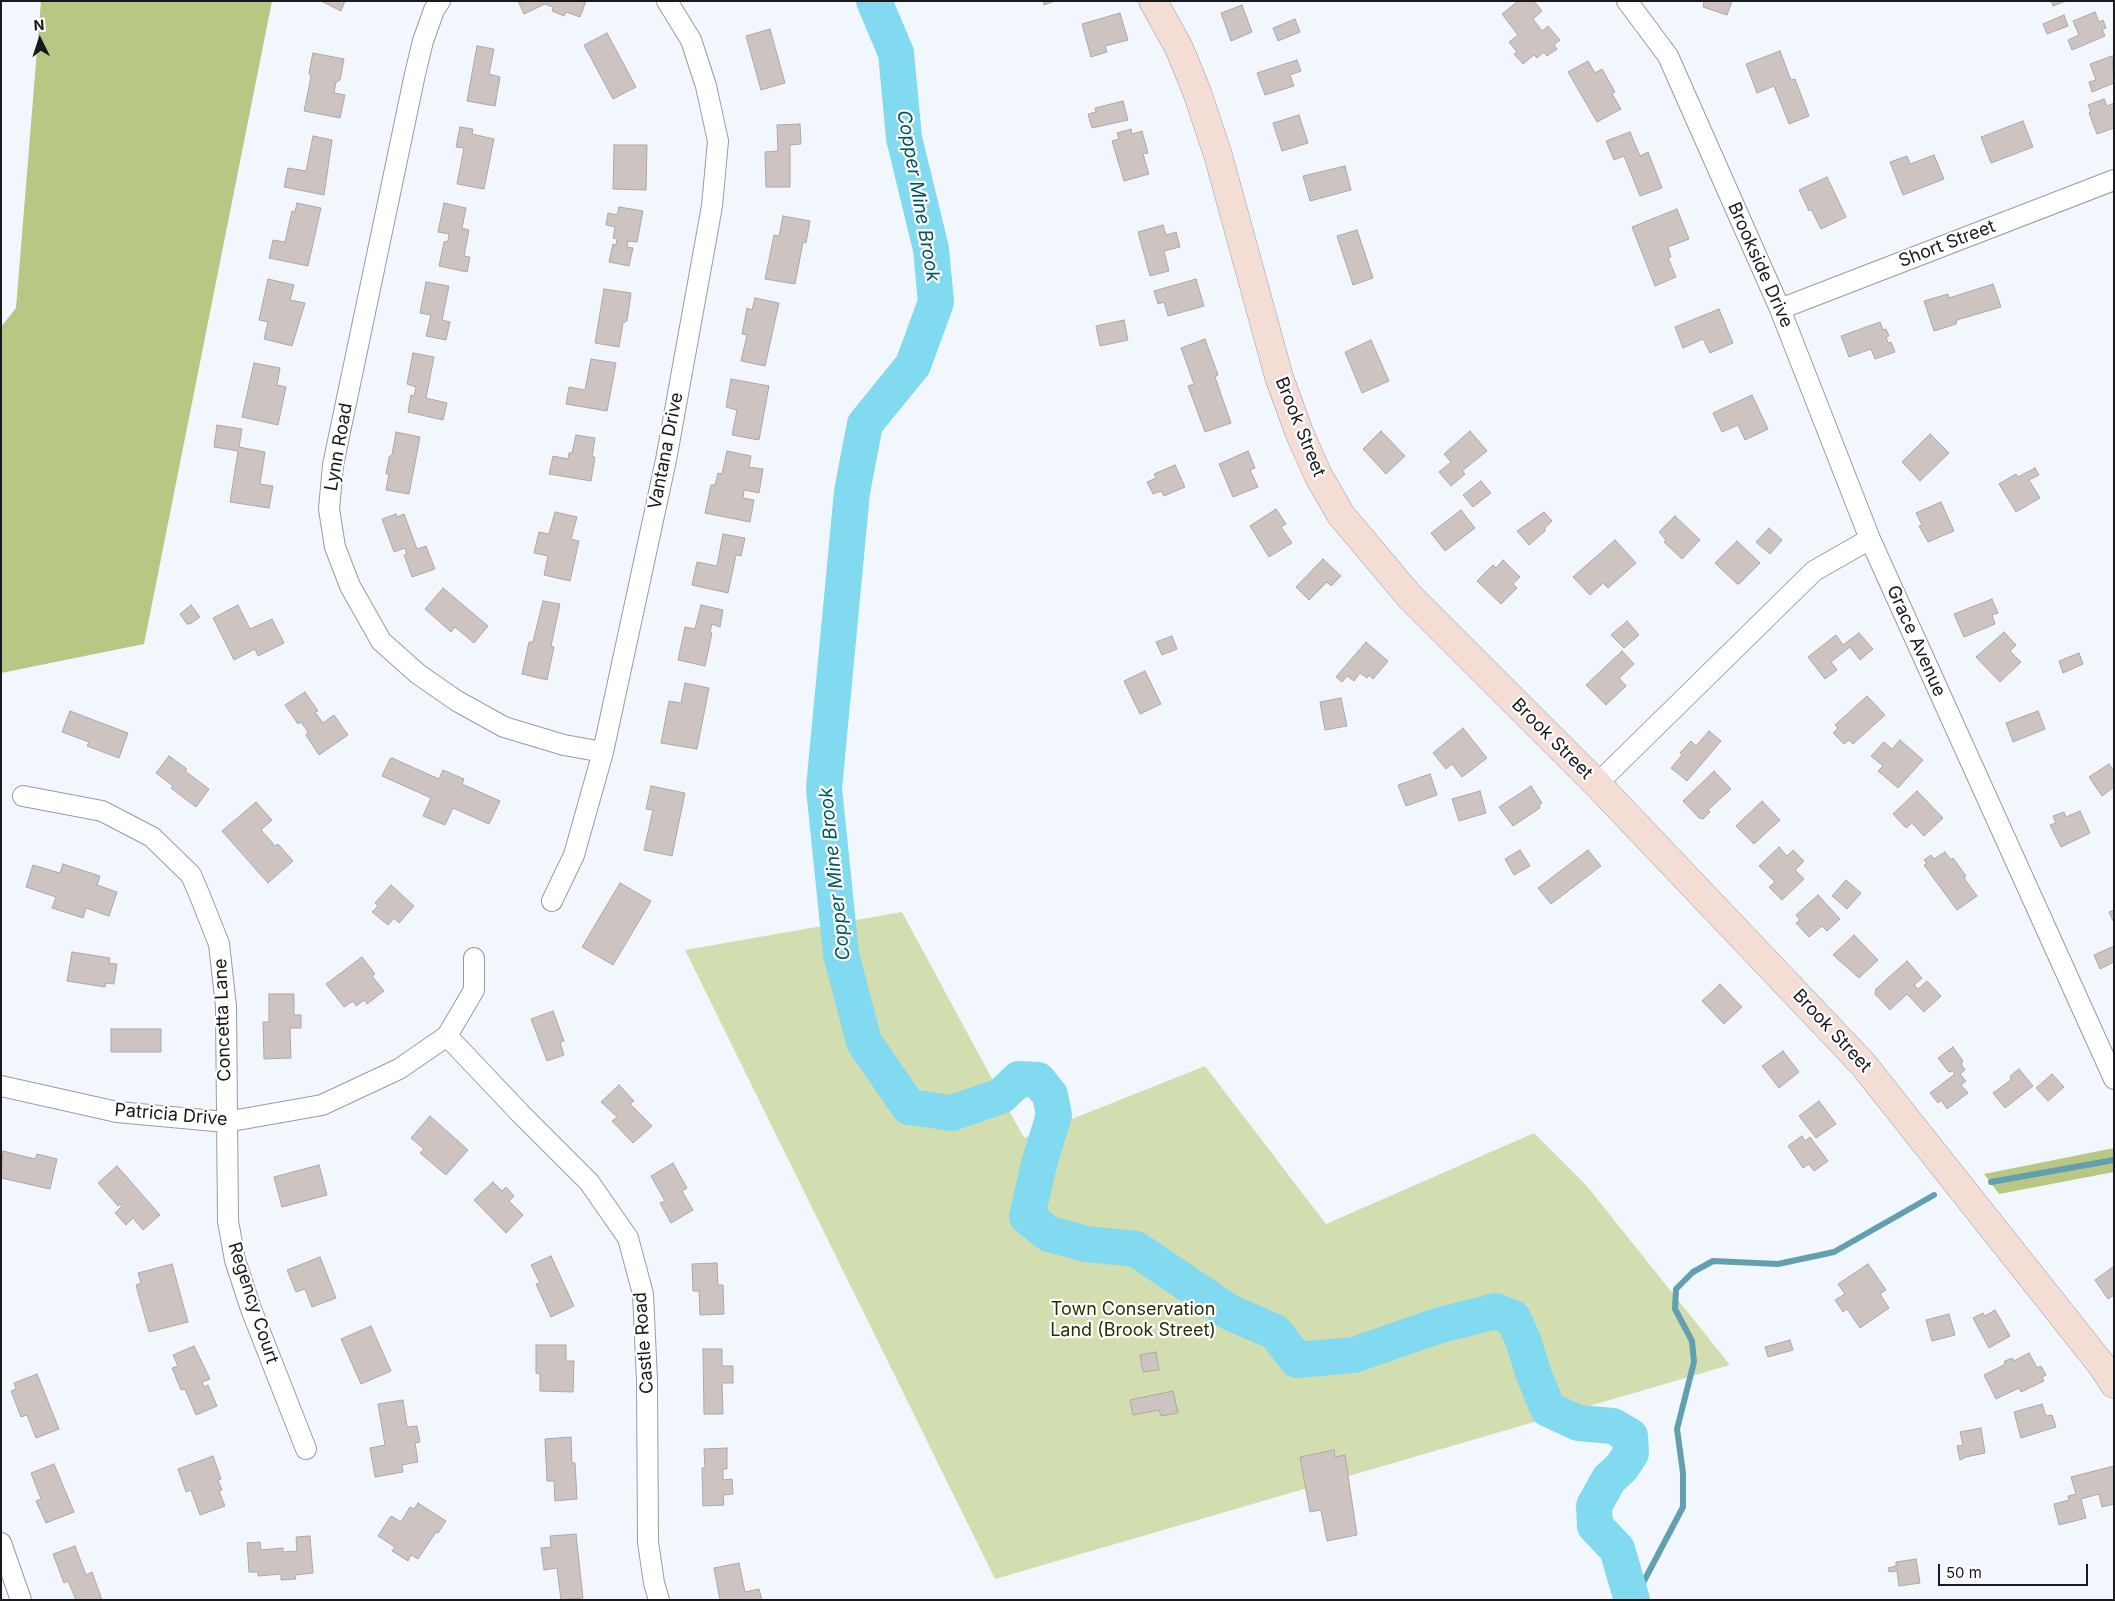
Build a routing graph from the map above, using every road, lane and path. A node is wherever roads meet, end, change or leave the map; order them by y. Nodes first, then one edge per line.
1 (440, 1) edge
2 (667, 1) edge
3 (1153, 1) edge
4 (1627, 1) edge
5 (2114, 180) edge
6 (1780, 309) junction
7 (1870, 539) junction
8 (603, 752) junction
9 (1597, 784) junction
10 (22, 796) dead end
11 (552, 901) dead end
12 (474, 958) dead end
13 (447, 1036) junction
14 (2114, 1079) edge
15 (1, 1086) edge
16 (226, 1122) junction
17 (2109, 1367) edge
18 (306, 1449) dead end
19 (1, 1543) edge
20 (21, 1600) edge
21 (659, 1600) edge

1 - 8 street, Lynn Road
2 - 8 street, Vantana Drive
3 - 9 street, Brook Street
4 - 6 street, Brookside Drive
5 - 6 street, Short Street
6 - 7 street, Brookside Drive
7 - 9 street
7 - 14 street, Grace Avenue
8 - 11 street, Vantana Drive
9 - 17 street, Brook Street
10 - 16 street, Concetta Lane
12 - 13 street, Patricia Drive
13 - 16 street, Patricia Drive
13 - 21 street, Castle Road
15 - 16 street, Patricia Drive
16 - 18 street, Regency Court
19 - 20 street

